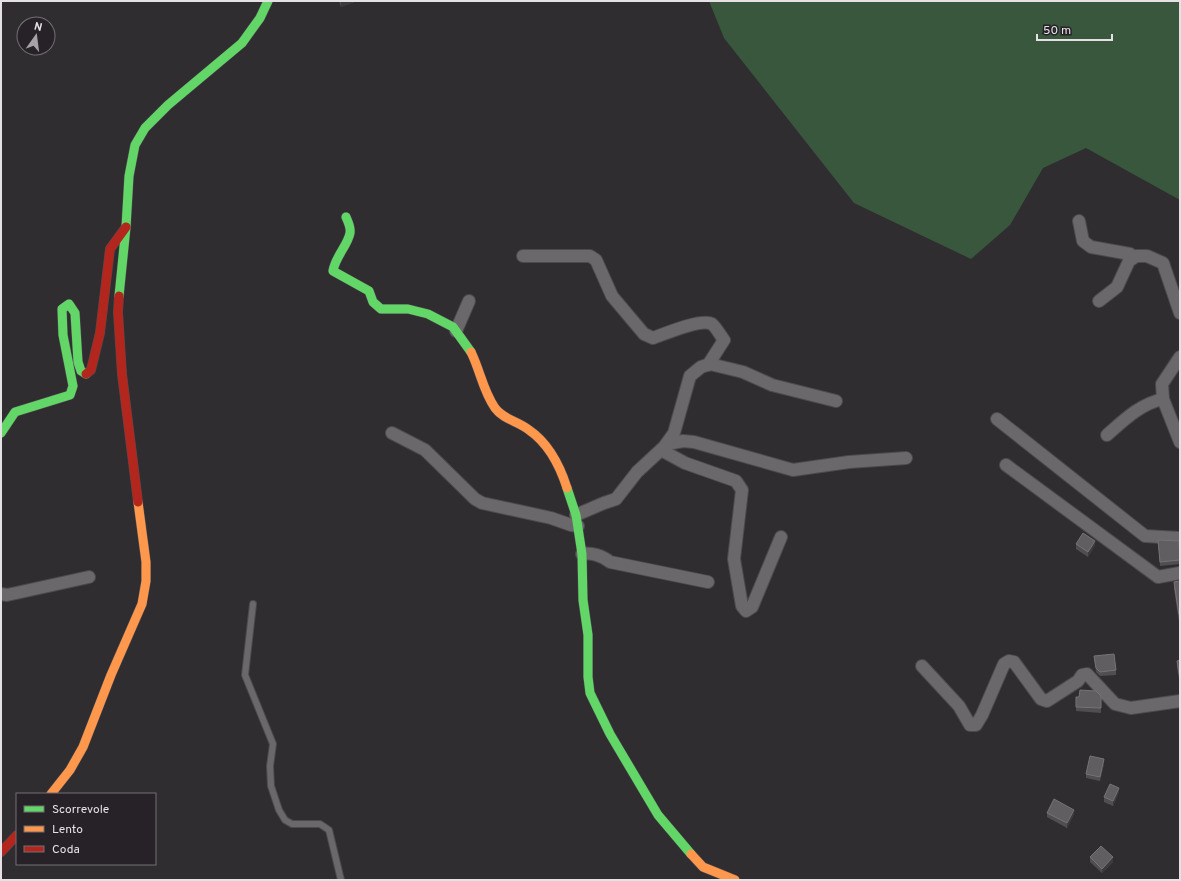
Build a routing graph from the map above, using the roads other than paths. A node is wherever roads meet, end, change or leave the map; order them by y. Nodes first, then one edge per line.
1 (268, 1) edge
2 (346, 217) dead end
3 (1079, 221) dead end
4 (126, 227) junction
5 (523, 256) dead end
6 (1133, 258) junction
7 (469, 301) dead end
8 (1099, 301) dead end
9 (1180, 313) edge
10 (456, 331) junction
11 (1180, 357) edge
12 (708, 365) junction
13 (1163, 399) junction
14 (836, 401) dead end
15 (15, 412) junction
16 (1, 417) edge
17 (997, 419) dead end
18 (1, 433) edge
19 (392, 434) dead end
20 (1107, 435) dead end
21 (1180, 442) edge
22 (664, 447) junction
23 (906, 458) dead end
24 (1006, 465) dead end
25 (577, 520) junction
26 (780, 537) dead end
27 (1180, 538) edge
28 (582, 554) junction
29 (1180, 573) edge
30 (89, 577) dead end
31 (708, 582) dead end
32 (1, 594) edge
33 (253, 604) dead end
34 (922, 666) dead end
35 (1180, 701) edge
36 (52, 793) edge
37 (16, 836) edge
38 (1, 852) edge
39 (341, 880) edge
40 (735, 880) edge

1 - 4 street
2 - 10 street
3 - 6 street
4 - 15 street
4 - 36 street
5 - 12 street
6 - 8 street
6 - 9 street
7 - 10 street
10 - 25 street
11 - 13 street
12 - 14 street
12 - 22 street
13 - 20 street
13 - 21 street
15 - 16 street
15 - 18 street
17 - 27 street
19 - 25 street
22 - 23 street
22 - 25 street
22 - 26 street
24 - 29 street
25 - 28 street
28 - 31 street
28 - 40 street
30 - 32 street
33 - 39 lane
34 - 35 street
37 - 38 street

